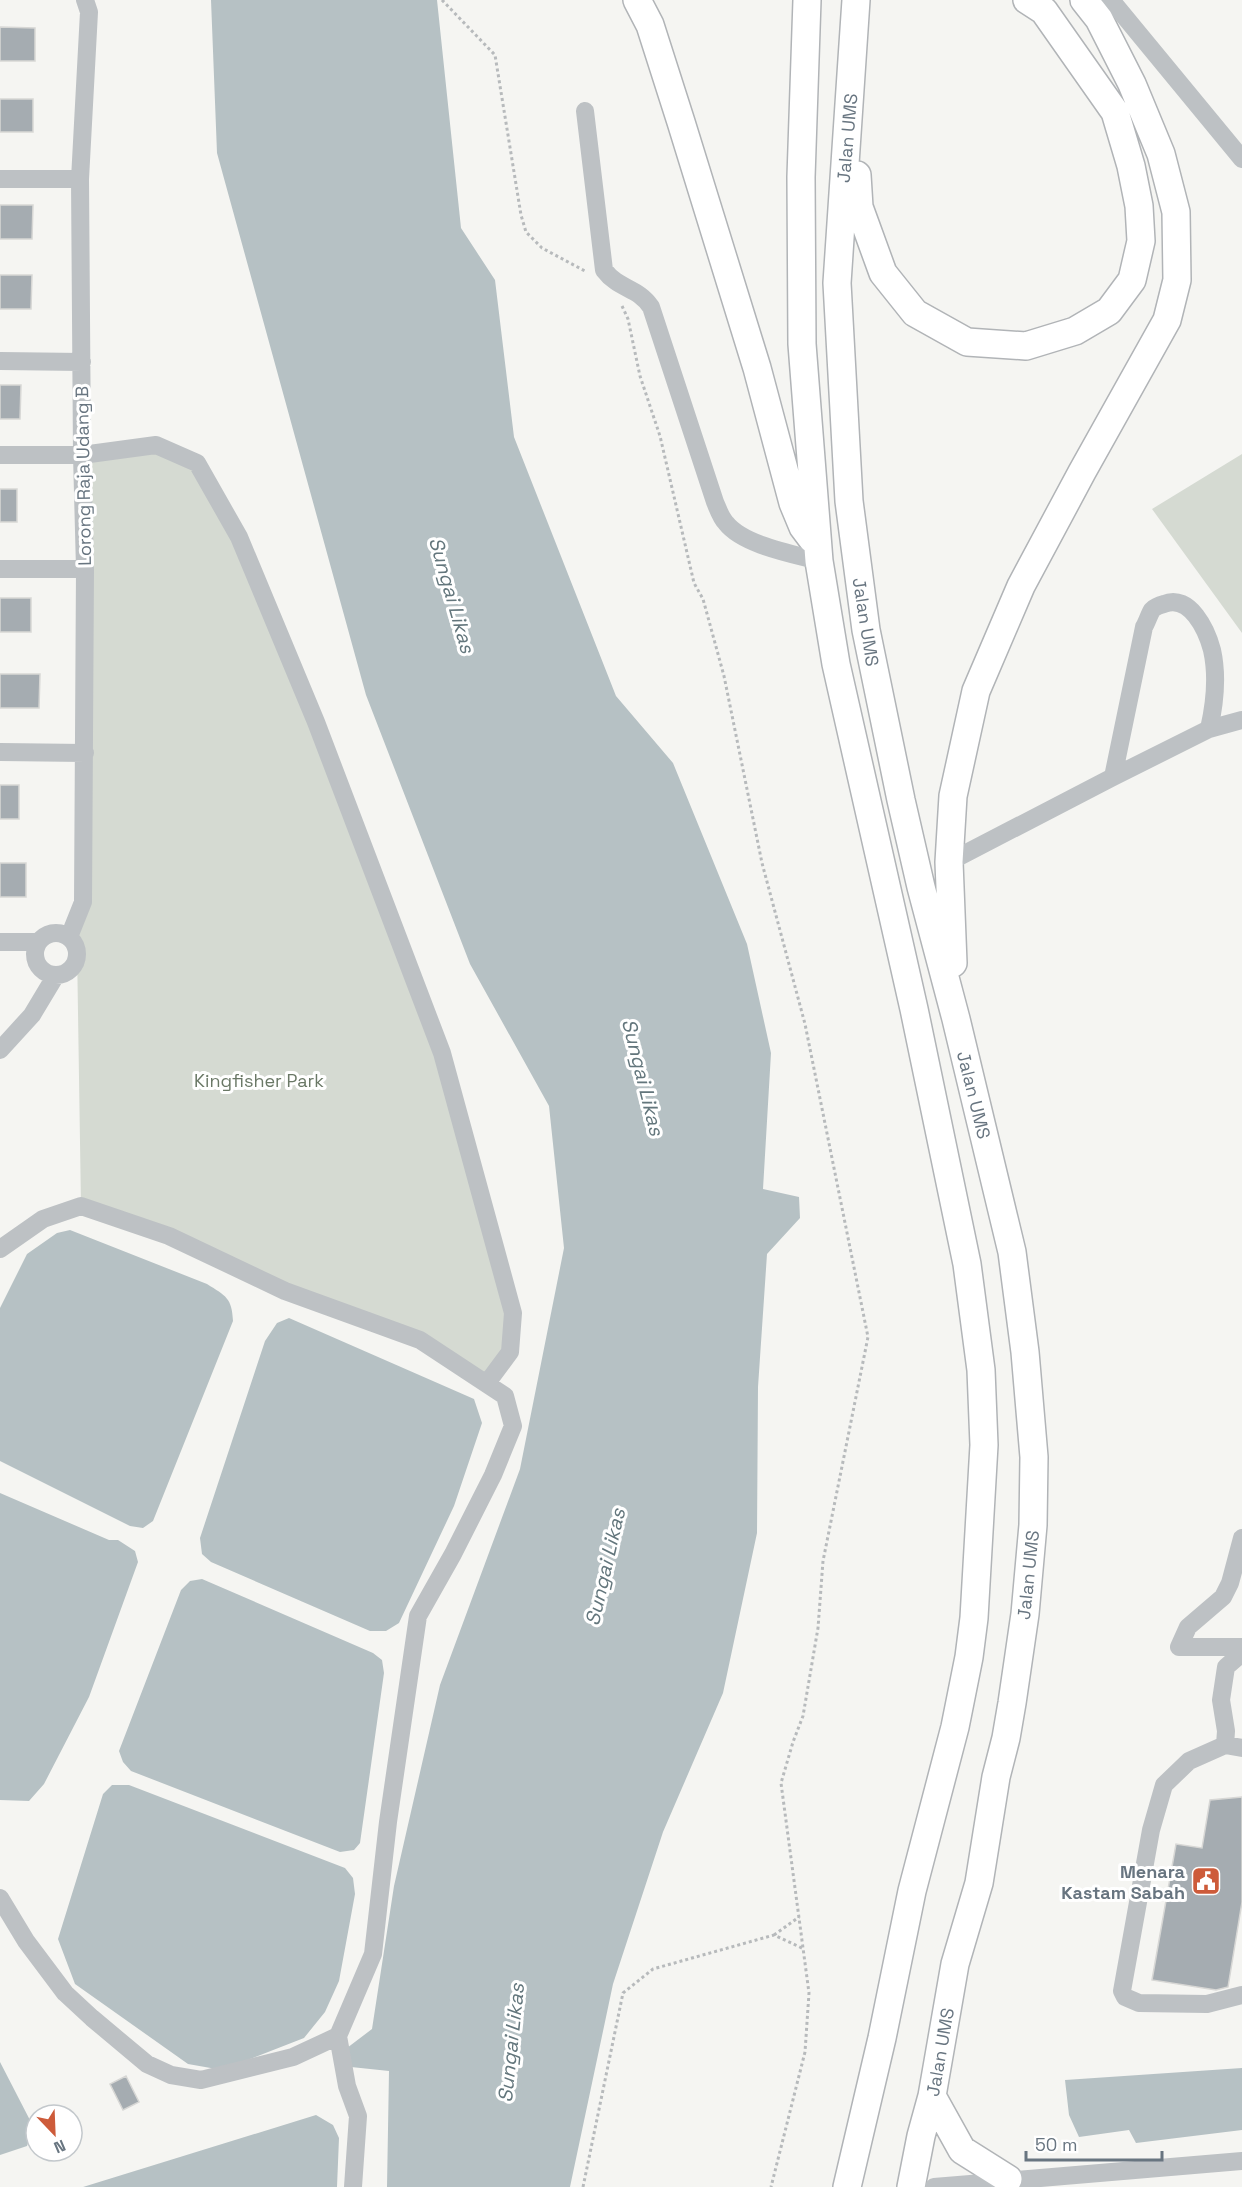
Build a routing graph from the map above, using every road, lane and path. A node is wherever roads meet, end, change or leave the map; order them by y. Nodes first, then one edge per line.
1 (442, 0) edge
2 (637, 0) edge
3 (807, 0) edge
4 (856, 0) edge
5 (1027, 0) edge
6 (1084, 0) edge
7 (1111, 0) edge
8 (87, 6) edge
9 (850, 93) junction
10 (585, 111) dead end
11 (1242, 159) edge
12 (0, 179) edge
13 (80, 179) junction
14 (588, 272) dead end
15 (618, 299) dead end
16 (0, 361) edge
17 (82, 362) junction
18 (0, 455) edge
19 (82, 455) junction
20 (818, 553) junction
21 (0, 569) edge
22 (85, 569) junction
23 (1242, 720) edge
24 (1209, 729) junction
25 (0, 752) edge
26 (85, 753) junction
27 (1113, 777) junction
28 (949, 862) junction
29 (69, 937) junction
30 (0, 942) edge
31 (38, 942) junction
32 (56, 975) junction
33 (956, 1019) junction
34 (0, 1050) edge
35 (0, 1249) edge
36 (488, 1383) junction
37 (1242, 1538) edge
38 (1242, 1647) edge
39 (1242, 1653) edge
40 (1233, 1747) edge
41 (0, 1898) edge
42 (800, 1917) junction
43 (774, 1935) junction
44 (804, 1949) junction
45 (1242, 1995) edge
46 (338, 2036) junction
47 (932, 2096) junction
48 (1242, 2161) edge
49 (1008, 2179) junction
50 (353, 2187) edge
51 (583, 2187) edge
52 (771, 2187) edge
53 (847, 2187) edge
54 (911, 2187) edge
55 (934, 2187) edge

1 - 14 path
2 - 20 highway
3 - 20 highway, Jalan UMS
4 - 9 highway, Jalan UMS
5 - 9 highway
6 - 28 highway
7 - 11 street
8 - 13 street, Lorong Raja Udang B
9 - 33 highway, Jalan UMS
10 - 20 street
12 - 13 street
13 - 17 street, Lorong Raja Udang B
15 - 42 path
16 - 17 street
17 - 19 street, Lorong Raja Udang B
18 - 19 street
19 - 22 street, Lorong Raja Udang B
19 - 36 street
20 - 53 highway, Jalan UMS
21 - 22 street
22 - 26 street, Lorong Raja Udang B
23 - 24 street
24 - 27 street
24 - 27 street
25 - 26 street
26 - 29 street, Lorong Raja Udang B
27 - 28 street
28 - 33 highway
29 - 31 street
29 - 32 street
30 - 31 street
31 - 32 street
32 - 34 street
33 - 47 highway, Jalan UMS
35 - 36 street
36 - 46 street
37 - 38 street
39 - 40 street
40 - 45 street
41 - 46 street
42 - 43 path
42 - 44 path
43 - 44 path
43 - 51 path
44 - 52 path
46 - 50 street
47 - 49 highway
47 - 54 highway, Jalan UMS
48 - 49 street
49 - 55 street

